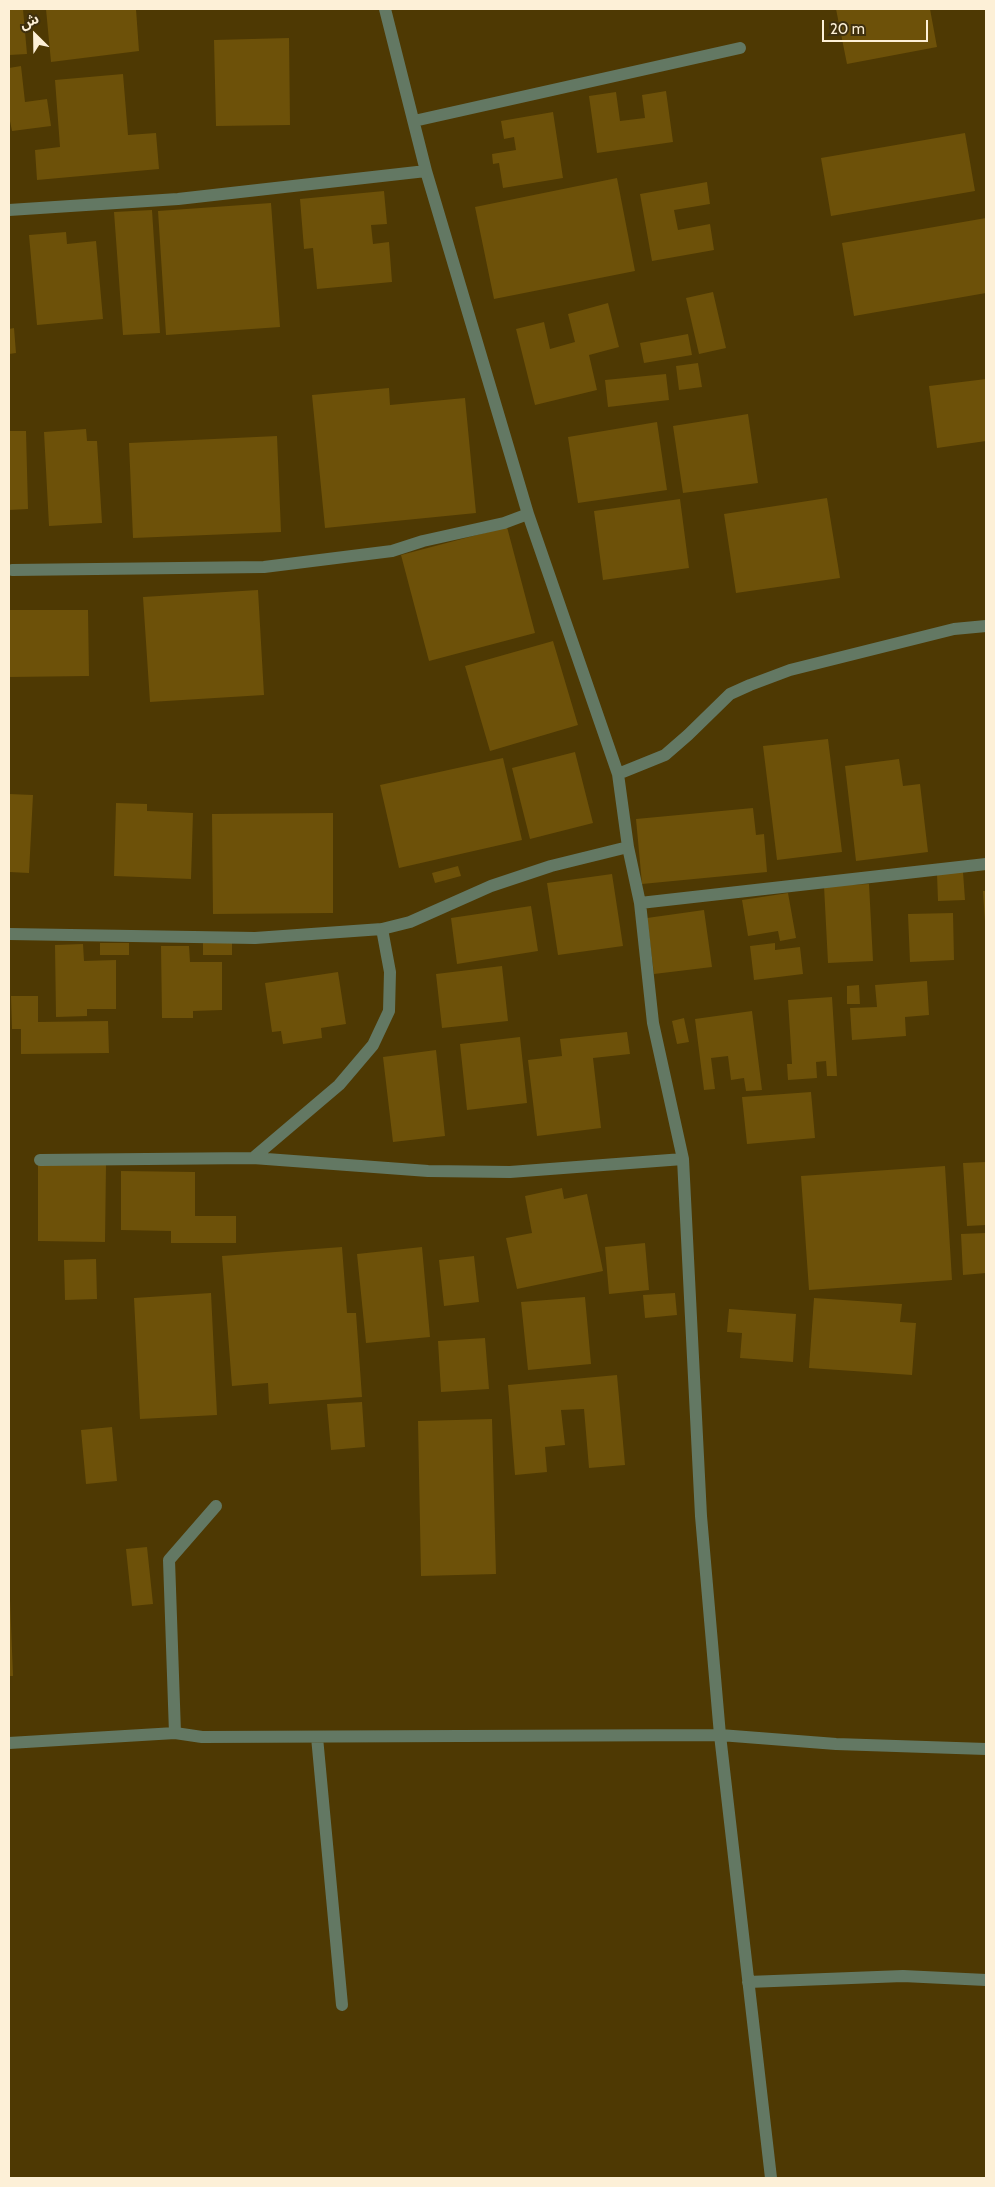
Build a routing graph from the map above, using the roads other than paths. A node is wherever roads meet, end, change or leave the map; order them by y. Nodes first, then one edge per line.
1 (384, 9) edge
2 (740, 48) dead end
3 (414, 121) junction
4 (426, 172) junction
5 (9, 210) edge
6 (528, 514) junction
7 (12, 570) dead end
8 (986, 626) edge
9 (618, 774) junction
10 (628, 847) junction
11 (986, 864) edge
12 (640, 903) junction
13 (382, 929) junction
14 (9, 934) edge
15 (253, 1158) junction
16 (683, 1159) junction
17 (40, 1160) dead end
18 (216, 1506) dead end
19 (175, 1733) junction
20 (720, 1735) junction
21 (317, 1737) junction
22 (9, 1743) edge
23 (986, 1749) edge
24 (986, 1980) edge
25 (748, 1982) junction
26 (342, 2005) dead end
27 (771, 2178) edge

1 - 3 street
2 - 3 street
3 - 4 street
4 - 5 street
4 - 6 street
6 - 7 street
6 - 9 street
8 - 9 street
9 - 10 street
10 - 12 street
10 - 13 street
11 - 12 street
12 - 16 street
13 - 14 street
13 - 15 street
15 - 16 street
15 - 17 street
16 - 20 street
18 - 19 street
19 - 21 street
19 - 22 street
20 - 21 street
20 - 23 street
20 - 25 street
21 - 26 street
24 - 25 street
25 - 27 street

